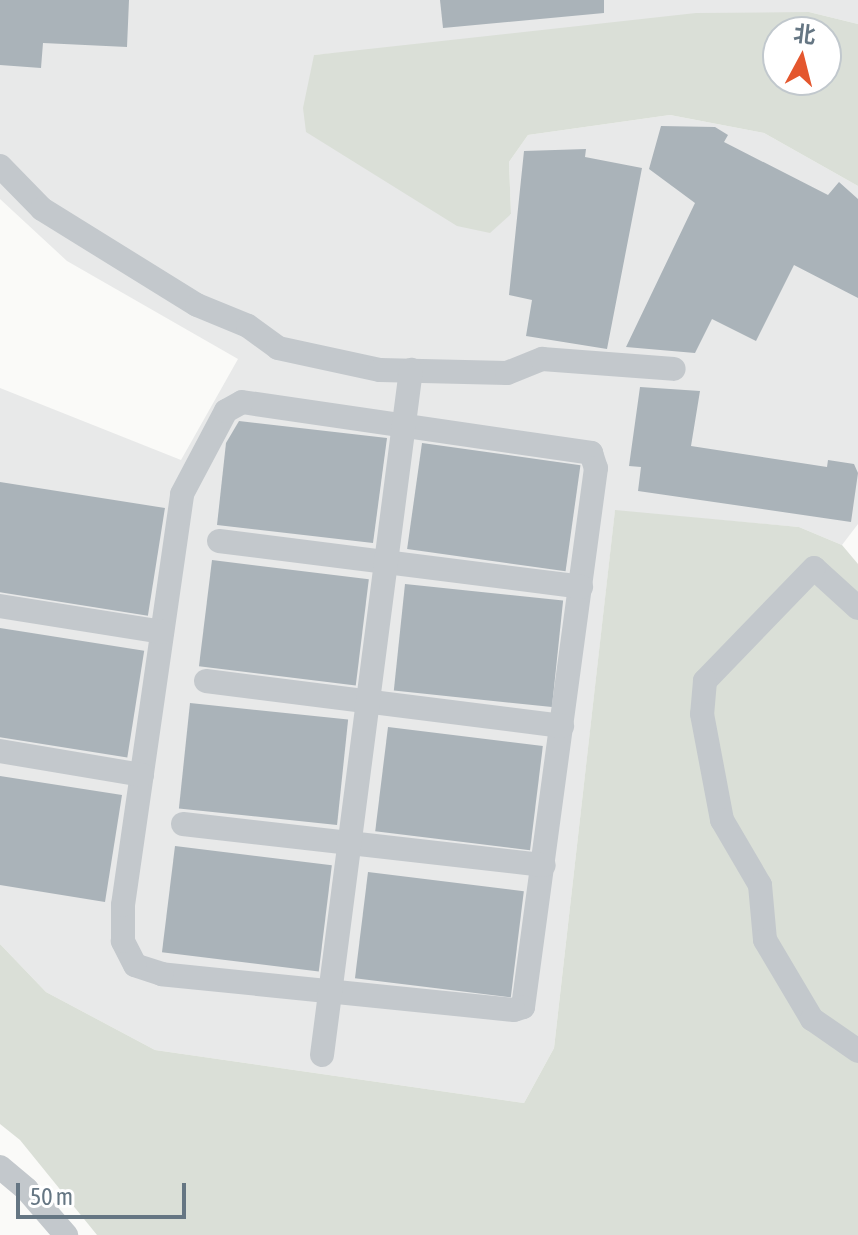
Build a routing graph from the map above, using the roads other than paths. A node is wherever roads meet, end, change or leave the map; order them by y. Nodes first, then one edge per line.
1 (0, 166) edge
2 (674, 369) dead end
3 (411, 370) junction
4 (404, 424) junction
5 (219, 541) dead end
6 (386, 562) junction
7 (581, 587) junction
8 (0, 606) edge
9 (858, 608) edge
10 (162, 632) junction
11 (206, 681) dead end
12 (368, 702) junction
13 (562, 726) junction
14 (0, 751) edge
15 (142, 775) junction
16 (183, 824) dead end
17 (350, 843) junction
18 (544, 865) junction
19 (330, 992) junction
20 (858, 1051) edge
21 (322, 1055) dead end
22 (0, 1167) edge
23 (66, 1235) edge

1 - 3 street
2 - 3 street
3 - 4 street
4 - 6 street
4 - 7 street
4 - 10 street
5 - 6 street
6 - 7 street
6 - 12 street
7 - 13 street
8 - 10 street
9 - 20 street
10 - 15 street
11 - 12 street
12 - 13 street
12 - 17 street
13 - 18 street
14 - 15 street
15 - 19 street
16 - 17 street
17 - 18 street
17 - 19 street
18 - 19 street
19 - 21 street
22 - 23 street

